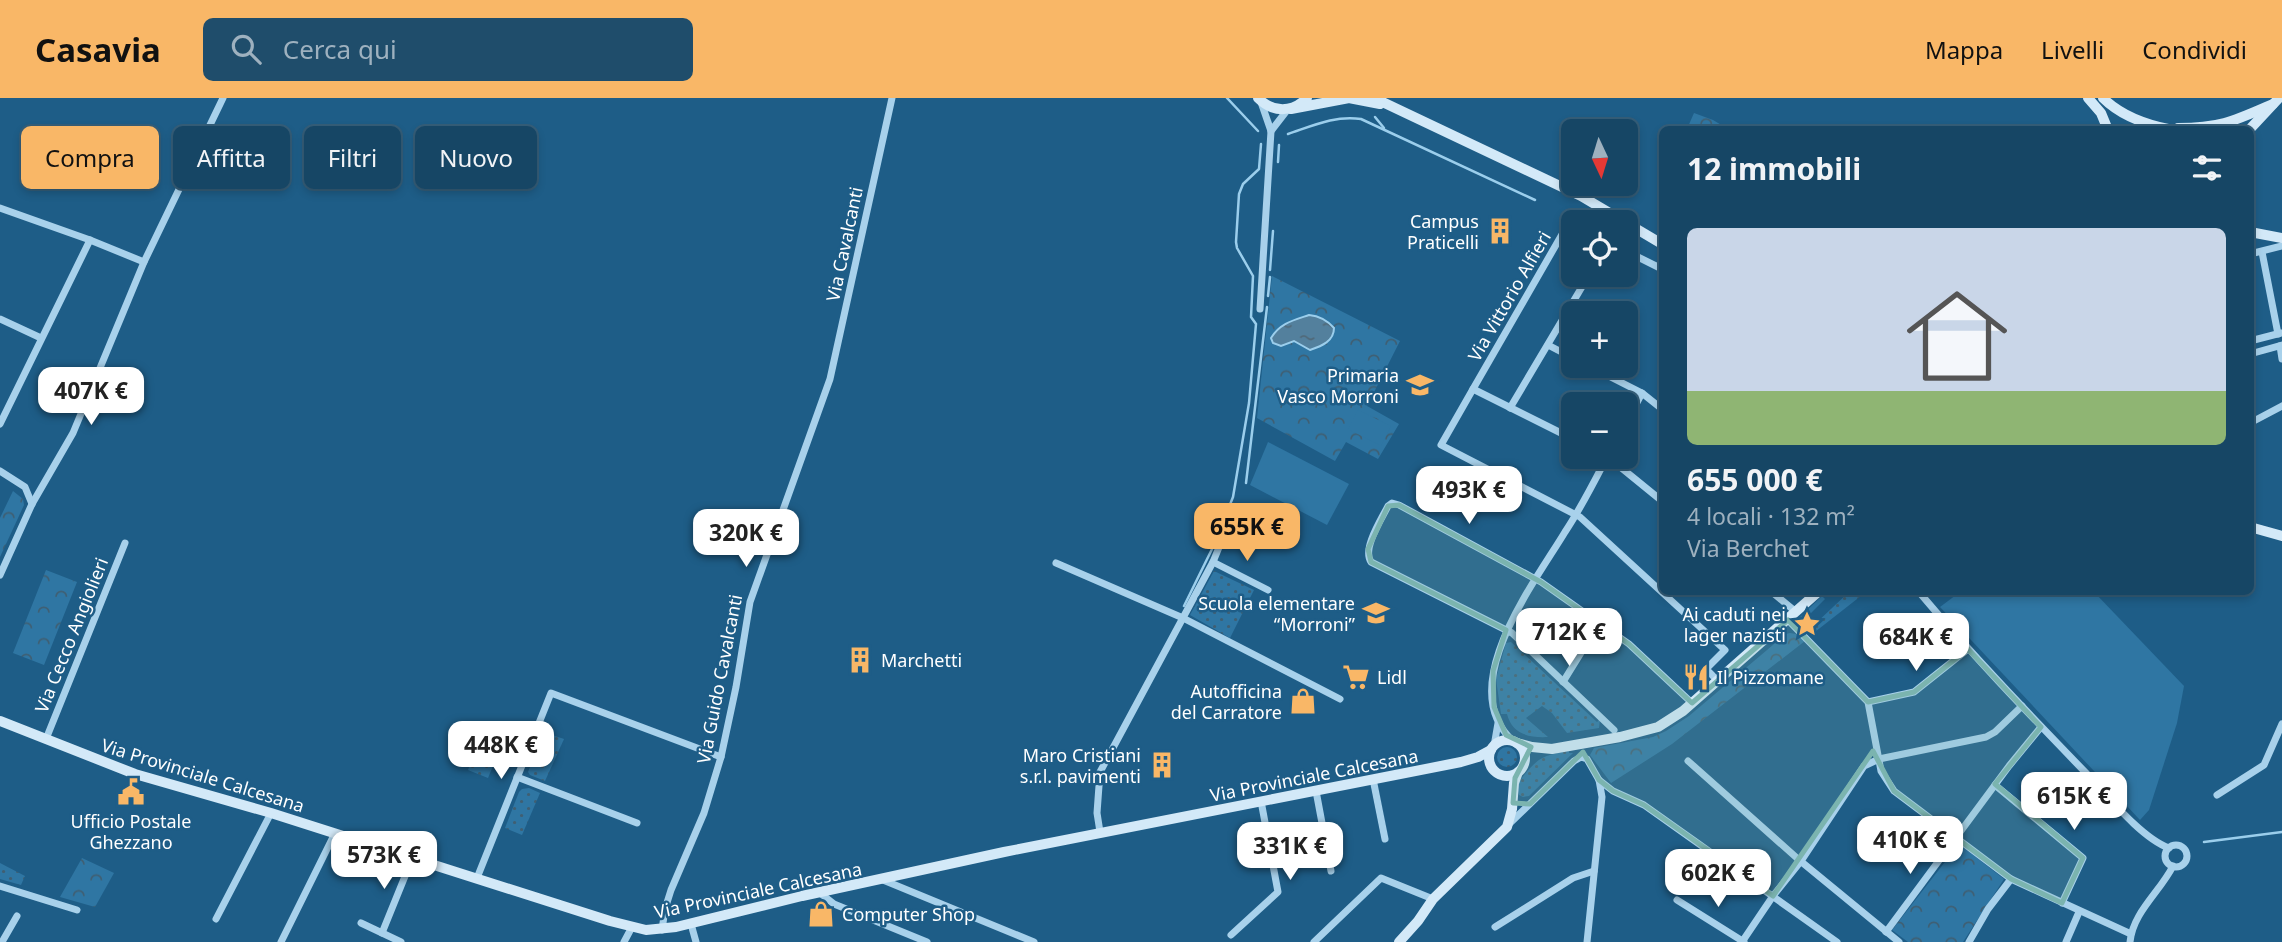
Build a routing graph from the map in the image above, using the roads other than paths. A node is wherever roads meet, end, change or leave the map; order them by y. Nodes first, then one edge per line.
1 (223, 98) edge
2 (892, 98) edge
3 (1307, 98) edge
4 (1374, 98) edge
5 (2088, 98) edge
6 (2103, 98) edge
7 (1259, 99) edge
8 (2276, 101) edge
9 (1392, 107) junction
10 (1289, 109) junction
11 (2106, 126) edge
12 (2163, 126) edge
13 (2212, 126) edge
14 (2253, 126) edge
15 (1271, 131) junction
16 (0, 208) edge
17 (1605, 210) edge
18 (1638, 226) edge
19 (1638, 229) edge
20 (2254, 233) edge
21 (1659, 235) edge
22 (1561, 236) edge
23 (2282, 238) edge
24 (90, 240) junction
25 (1659, 242) edge
26 (2282, 246) edge
27 (2262, 252) junction
28 (2254, 253) edge
29 (1638, 257) edge
30 (144, 262) junction
31 (1659, 268) edge
32 (1582, 287) edge
33 (1260, 309) dead end
34 (0, 318) edge
35 (2280, 334) edge
36 (41, 338) junction
37 (2254, 340) edge
38 (1548, 345) junction
39 (2281, 346) edge
40 (1561, 352) edge
41 (2254, 353) edge
42 (2282, 359) edge
43 (1613, 378) edge
44 (1473, 389) junction
45 (1642, 393) junction
46 (825, 397) joint
47 (1638, 400) edge
48 (2282, 406) edge
49 (1659, 407) edge
50 (1510, 408) junction
51 (2254, 421) edge
52 (0, 425) edge
53 (1561, 433) edge
54 (1601, 469) edge
55 (1623, 469) edge
56 (0, 471) edge
57 (1659, 499) edge
58 (32, 504) junction
59 (1235, 508) dead end
60 (1576, 514) junction
61 (2254, 528) edge
62 (2282, 537) edge
63 (125, 543) dead end
64 (1213, 562) junction
65 (1056, 563) dead end
66 (1, 570) edge
67 (1536, 579) junction
68 (1659, 589) edge
69 (1268, 590) dead end
70 (1665, 595) edge
71 (1774, 595) edge
72 (1815, 595) edge
73 (1922, 595) edge
74 (1792, 616) junction
75 (1183, 618) junction
76 (1600, 622) junction
77 (1506, 630) junction
78 (1968, 649) junction
79 (1718, 681) junction
80 (1563, 682) junction
81 (1340, 699) dead end
82 (1868, 702) junction
83 (1692, 703) junction
84 (2022, 706) junction
85 (0, 721) edge
86 (1498, 722) junction
87 (2282, 724) edge
88 (2041, 726) junction
89 (1614, 730) dead end
90 (46, 740) junction
91 (1515, 741) junction
92 (1492, 748) junction
93 (1552, 749) junction
94 (721, 757) junction
95 (1879, 759) junction
96 (1688, 761) dead end
97 (1461, 762) junction
98 (1524, 762) junction
99 (1496, 770) junction
100 (1518, 772) junction
101 (517, 777) junction
102 (1373, 779) junction
103 (1599, 780) junction
104 (1995, 785) junction
105 (1316, 790) junction
106 (1613, 791) junction
107 (2217, 795) dead end
108 (1602, 797) junction
109 (1261, 801) junction
110 (1513, 803) junction
111 (1530, 804) junction
112 (271, 813) junction
113 (637, 823) dead end
114 (1507, 827) junction
115 (1100, 832) junction
116 (335, 833) junction
117 (1957, 838) junction
118 (1385, 839) dead end
119 (2169, 848) junction
120 (412, 859) junction
121 (1801, 861) junction
122 (2173, 866) junction
123 (1331, 871) dead end
124 (1594, 871) junction
125 (477, 878) junction
126 (881, 879) junction
127 (2011, 879) junction
128 (0, 886) edge
129 (820, 892) junction
130 (1773, 897) junction
131 (1433, 898) junction
132 (1676, 900) dead end
133 (2062, 903) junction
134 (77, 910) dead end
135 (2079, 912) junction
136 (17, 916) dead end
137 (216, 919) dead end
138 (361, 923) dead end
139 (691, 924) junction
140 (632, 927) junction
141 (1495, 927) dead end
142 (662, 930) junction
143 (1886, 932) junction
144 (382, 933) junction
145 (1231, 936) dead end
146 (2130, 938) edge
147 (2, 942) edge
148 (281, 942) edge
149 (401, 942) edge
150 (624, 942) edge
151 (696, 942) edge
152 (927, 942) edge
153 (1034, 942) edge
154 (1314, 942) edge
155 (1399, 942) edge
156 (1587, 942) edge
157 (1743, 942) edge
158 (1836, 942) edge
159 (1899, 942) edge
160 (1969, 942) edge
161 (2066, 942) edge

1 - 30 street
2 - 46 street, Via Cavalcanti
3 - 10 main road
4 - 9 main road
5 - 11 main road
6 - 12 main road
7 - 10 main road
7 - 15 street
8 - 13 main road
8 - 14 main road
9 - 10 main road
9 - 17 main road
10 - 15 street
15 - 33 street
16 - 24 street
18 - 21 main road
19 - 25 main road
20 - 23 main road
22 - 44 street, Via Vittorio Alfieri
24 - 30 street
24 - 36 street
26 - 27 street
27 - 28 street
27 - 35 street
29 - 31 street
30 - 58 street
32 - 38 street
34 - 36 street
35 - 37 street
36 - 52 street
38 - 40 street
38 - 50 street
39 - 41 street
39 - 42 street
43 - 45 street
44 - 50 street
44 - 60 street
45 - 47 street
45 - 49 street
46 - 94 street, Via Guido Cavalcanti
48 - 51 street
50 - 53 street
54 - 60 street
55 - 57 street
56 - 58 street
58 - 66 street
59 - 64 street
60 - 67 street
60 - 68 street
61 - 62 main road
63 - 90 street, Via Cecco Angiolieri
64 - 69 street
64 - 75 street
65 - 75 street
67 - 76 street
67 - 77 street
67 - 77 street
70 - 79 street
71 - 74 street
72 - 74 main road
73 - 78 street
74 - 79 main road
74 - 82 street
75 - 81 street
75 - 115 street
76 - 80 street
76 - 83 street
77 - 80 street
77 - 86 street
78 - 82 street
78 - 84 street
79 - 83 main road
80 - 89 street
82 - 95 street
83 - 93 main road
84 - 88 street
84 - 95 street
85 - 90 main road, Via Provinciale Calcesana
86 - 91 street
86 - 92 street
87 - 107 street
88 - 104 street
88 - 119 street
90 - 112 main road, Via Provinciale Calcesana
91 - 92 main road
91 - 93 main road
91 - 98 main road
92 - 97 main road, Via Provinciale Calcesana
92 - 99 main road
93 - 98 main road
94 - 101 street
94 - 142 street, Via Guido Cavalcanti
95 - 117 street
95 - 121 street
96 - 121 street
97 - 99 main road, Via Provinciale Calcesana
97 - 102 main road, Via Provinciale Calcesana
98 - 100 main road
99 - 100 main road
99 - 110 main road
100 - 110 main road
101 - 113 street
101 - 125 street
102 - 105 main road, Via Provinciale Calcesana
102 - 118 street
103 - 106 street
103 - 108 street
103 - 111 street
104 - 117 street
104 - 133 street
105 - 109 main road, Via Provinciale Calcesana
105 - 123 street
106 - 108 street
106 - 130 street
108 - 124 street
109 - 115 main road, Via Provinciale Calcesana
109 - 145 street
110 - 111 street
110 - 114 main road
111 - 114 street
112 - 116 main road, Via Provinciale Calcesana
112 - 137 street
114 - 131 main road
115 - 126 main road, Via Provinciale Calcesana
116 - 120 main road, Via Provinciale Calcesana
116 - 148 street
117 - 127 street
117 - 143 street
119 - 122 street
119 - 122 street
120 - 125 main road, Via Provinciale Calcesana
120 - 144 street
121 - 130 street
121 - 143 street
122 - 146 street
124 - 141 street
124 - 156 street
125 - 140 main road, Via Provinciale Calcesana
126 - 129 main road, Via Provinciale Calcesana
126 - 153 street
127 - 133 street
127 - 160 street
128 - 134 street
129 - 139 main road, Via Provinciale Calcesana
129 - 152 street
130 - 157 street
130 - 158 street
131 - 154 street
131 - 155 main road
132 - 157 street
133 - 135 street
135 - 146 street
135 - 161 street
136 - 147 street
138 - 144 street
139 - 142 main road, Via Provinciale Calcesana
139 - 151 street
140 - 142 main road, Via Provinciale Calcesana
140 - 150 street
143 - 159 street
144 - 149 street

